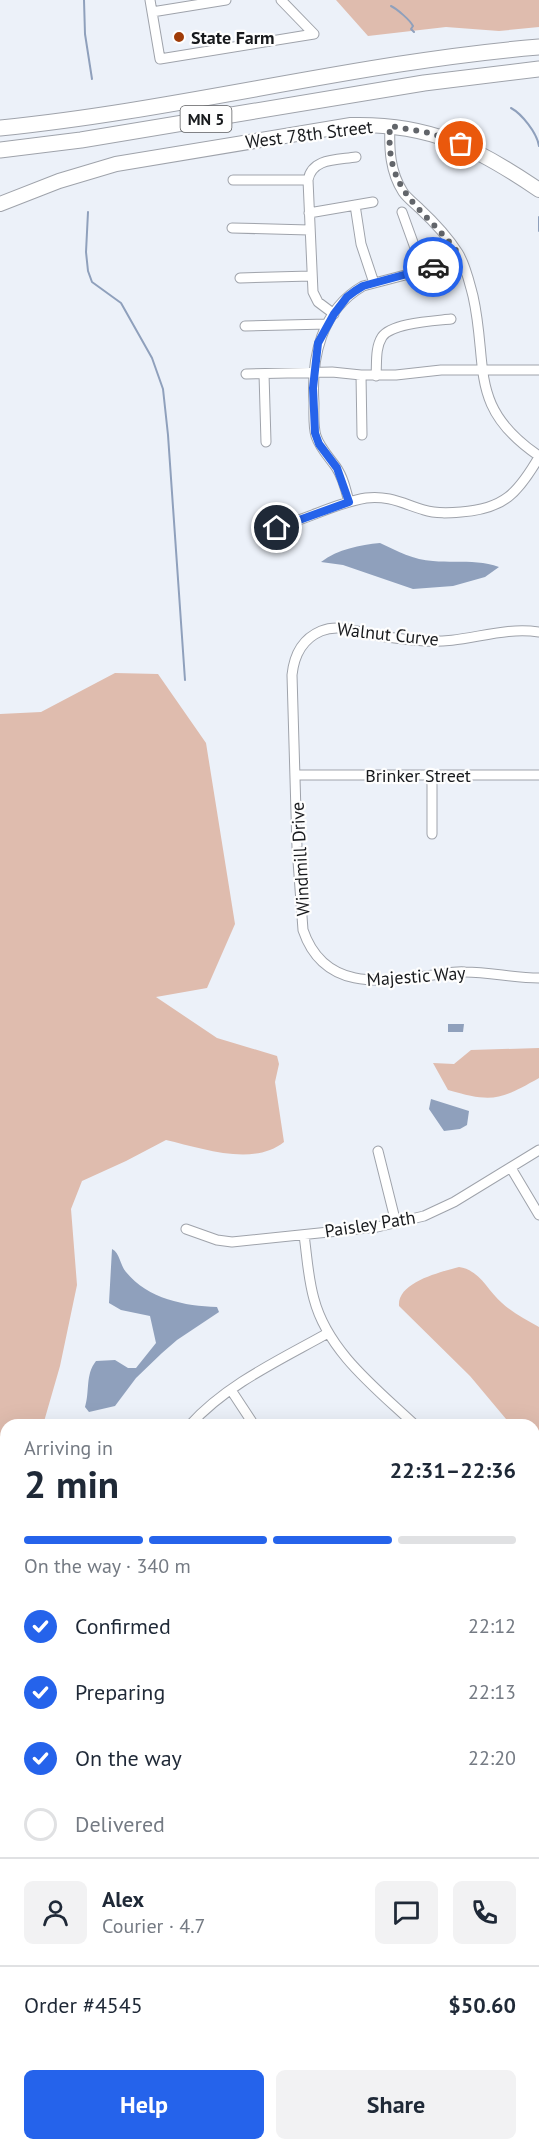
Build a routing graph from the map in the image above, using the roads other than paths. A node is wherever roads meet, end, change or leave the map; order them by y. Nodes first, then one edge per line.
1 (150, 0) edge
2 (226, 0) edge
3 (280, 0) edge
4 (152, 12) junction
5 (539, 47) edge
6 (539, 69) edge
7 (390, 126) junction
8 (0, 128) edge
9 (0, 150) edge
10 (356, 157) dead end
11 (233, 180) dead end
12 (308, 180) junction
13 (539, 190) edge
14 (373, 202) dead end
15 (0, 204) edge
16 (354, 206) junction
17 (402, 212) dead end
18 (309, 213) junction
19 (232, 228) dead end
20 (309, 230) junction
21 (458, 253) junction
22 (423, 270) junction
23 (311, 276) junction
24 (240, 278) dead end
25 (374, 283) junction
26 (334, 314) junction
27 (451, 319) dead end
28 (327, 324) junction
29 (245, 326) dead end
30 (481, 370) junction
31 (539, 370) edge
32 (313, 372) junction
33 (246, 374) dead end
34 (264, 374) junction
35 (361, 375) junction
36 (376, 376) junction
37 (362, 435) dead end
38 (266, 442) dead end
39 (539, 457) edge
40 (349, 502) junction
41 (260, 529) dead end
42 (539, 632) edge
43 (297, 775) junction
44 (432, 775) junction
45 (539, 775) edge
46 (432, 834) dead end
47 (307, 942) joint
48 (539, 978) edge
49 (539, 1150) edge
50 (378, 1151) dead end
51 (511, 1168) junction
52 (539, 1215) edge
53 (396, 1223) junction
54 (186, 1229) dead end
55 (304, 1235) junction
56 (328, 1333) junction
57 (231, 1390) junction
58 (197, 1419) edge
59 (250, 1419) edge
60 (409, 1419) edge

1 - 4 street
2 - 4 street
3 - 4 street
5 - 8 main road, MN 5
6 - 9 main road, MN 5
7 - 13 street, West 78th Street
7 - 15 street, West 78th Street
7 - 21 street
10 - 12 street
11 - 12 street
12 - 18 street
14 - 16 street
16 - 18 street
16 - 25 street
17 - 22 street
18 - 20 street
19 - 20 street
20 - 23 street
21 - 22 street
21 - 30 street
22 - 25 street
23 - 24 street
23 - 26 street
25 - 26 street
26 - 28 street
27 - 36 street
28 - 29 street
28 - 32 street
30 - 31 street
30 - 36 street
30 - 39 street
32 - 34 street
32 - 35 street
32 - 40 street
33 - 34 street
34 - 38 street
35 - 36 street
35 - 37 street
39 - 40 street
40 - 41 street
42 - 43 street, Walnut Curve
43 - 44 street, Brinker Street
43 - 47 street, Windmill Drive
44 - 45 street, Brinker Street
44 - 46 street
47 - 48 street, Majestic Way
49 - 51 street, Paisley Path
50 - 53 street
51 - 52 street
51 - 53 street, Paisley Path
53 - 55 street, Paisley Path
54 - 55 street, Paisley Path
55 - 56 street
56 - 57 street
56 - 60 street
57 - 58 street
57 - 59 street

